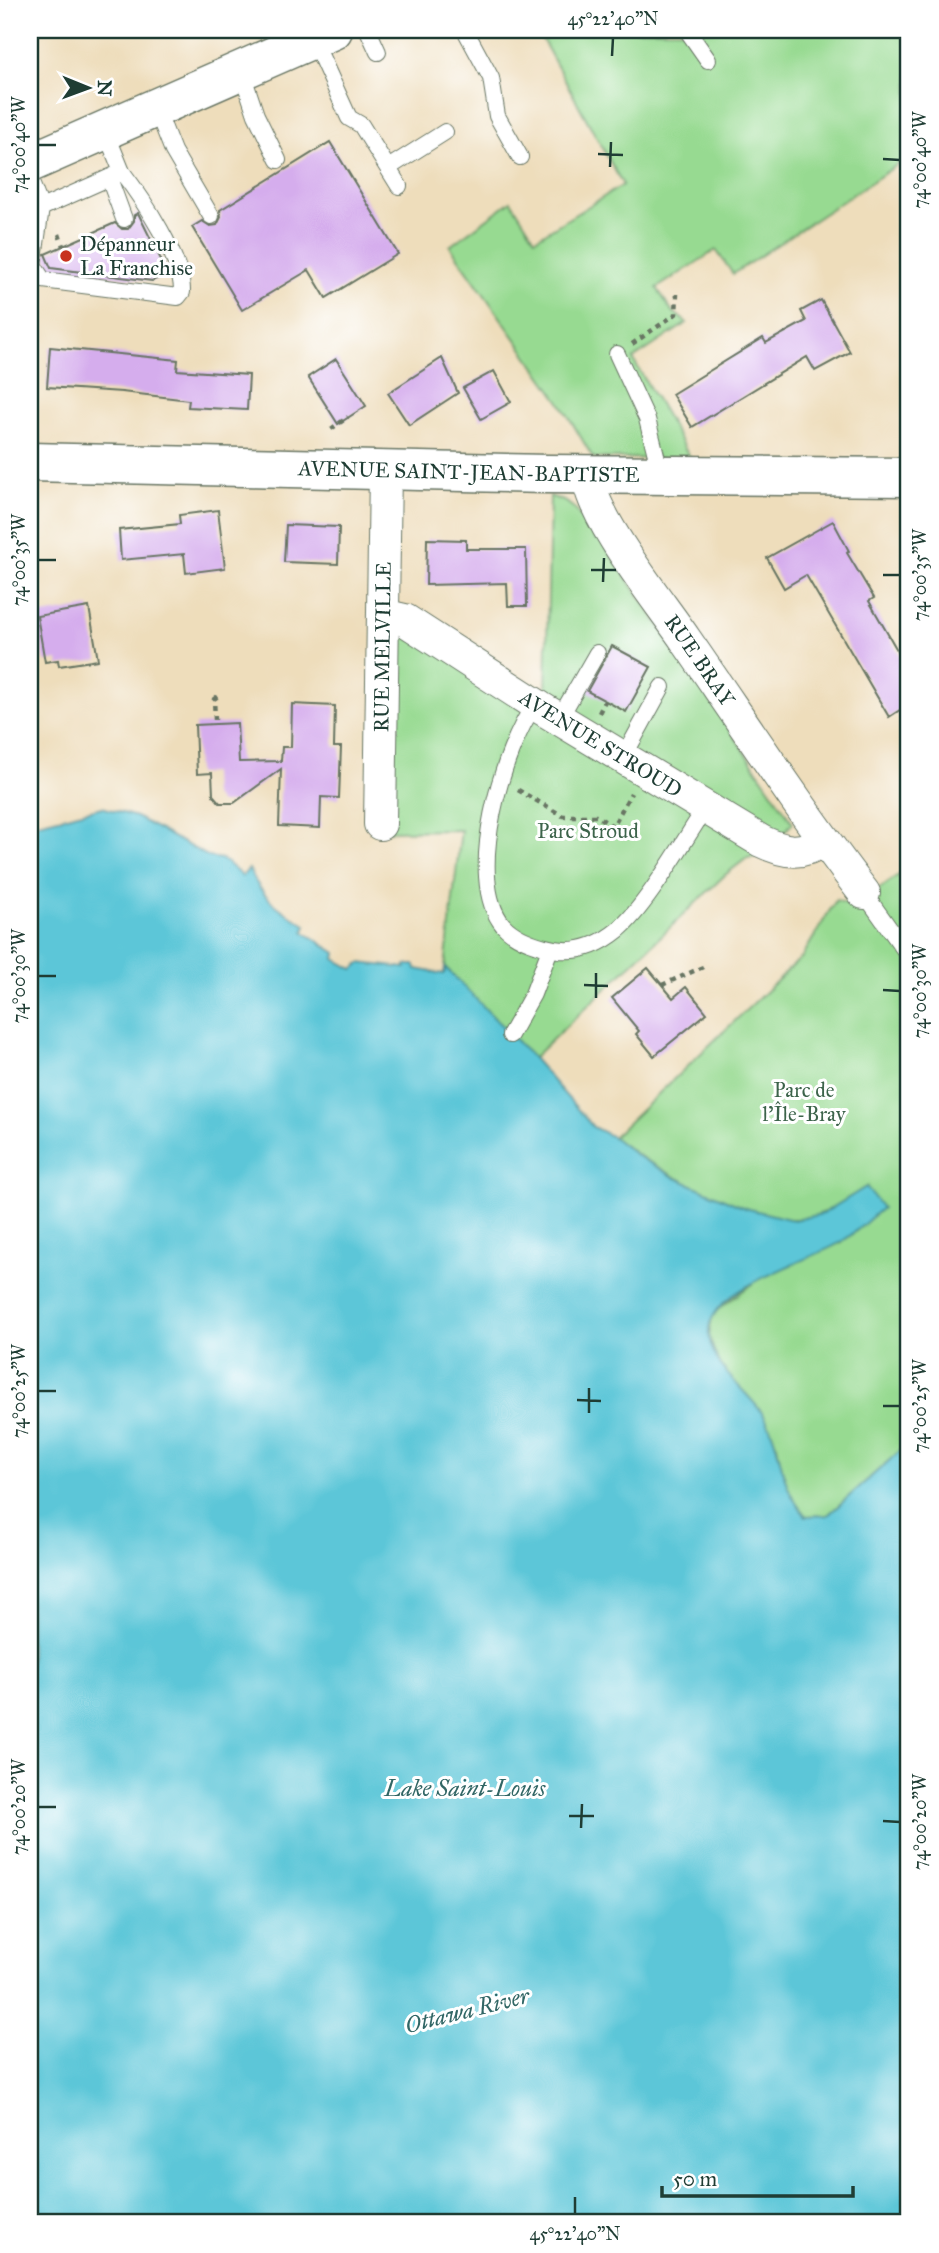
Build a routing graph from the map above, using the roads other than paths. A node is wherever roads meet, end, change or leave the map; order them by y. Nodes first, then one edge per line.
1 (368, 30) edge
2 (465, 30) edge
3 (687, 30) edge
4 (323, 34) edge
5 (378, 52) dead end
6 (708, 60) dead end
7 (241, 70) junction
8 (156, 108) junction
9 (105, 130) junction
10 (445, 132) dead end
11 (520, 157) dead end
12 (278, 160) dead end
13 (30, 163) edge
14 (388, 169) junction
15 (115, 175) junction
16 (30, 180) edge
17 (399, 186) dead end
18 (41, 208) junction
19 (211, 216) dead end
20 (124, 219) dead end
21 (617, 354) road end
22 (30, 462) edge
23 (385, 470) junction
24 (588, 474) junction
25 (661, 475) junction
26 (909, 477) edge
27 (383, 615) junction
28 (597, 653) dead end
29 (662, 687) dead end
30 (547, 711) junction
31 (633, 765) junction
32 (705, 809) junction
33 (380, 824) dead end
34 (823, 841) junction
35 (864, 893) joint
36 (550, 949) junction
37 (909, 956) edge
38 (510, 1034) dead end

1 - 5 lane
2 - 11 lane
3 - 6 lane
4 - 7 street
4 - 14 lane
7 - 8 street
7 - 12 lane
8 - 9 street
8 - 19 lane
9 - 13 street
9 - 15 lane
10 - 14 lane
14 - 17 lane
15 - 18 lane
15 - 18 lane
15 - 20 lane
16 - 18 lane
21 - 25 lane
22 - 23 street, AVENUE SAINT-JEAN-BAPTISTE
23 - 24 street, AVENUE SAINT-JEAN-BAPTISTE
23 - 27 street, RUE MELVILLE
24 - 25 street, AVENUE SAINT-JEAN-BAPTISTE
24 - 34 street, RUE BRAY
25 - 26 street, AVENUE SAINT-JEAN-BAPTISTE
27 - 30 street, AVENUE STROUD
27 - 33 street, RUE MELVILLE
28 - 30 lane
29 - 31 lane
30 - 31 street, AVENUE STROUD
30 - 36 lane
31 - 32 street, AVENUE STROUD
32 - 34 street, AVENUE STROUD
32 - 36 lane
34 - 35 street, RUE BRAY
35 - 37 lane
36 - 38 lane

